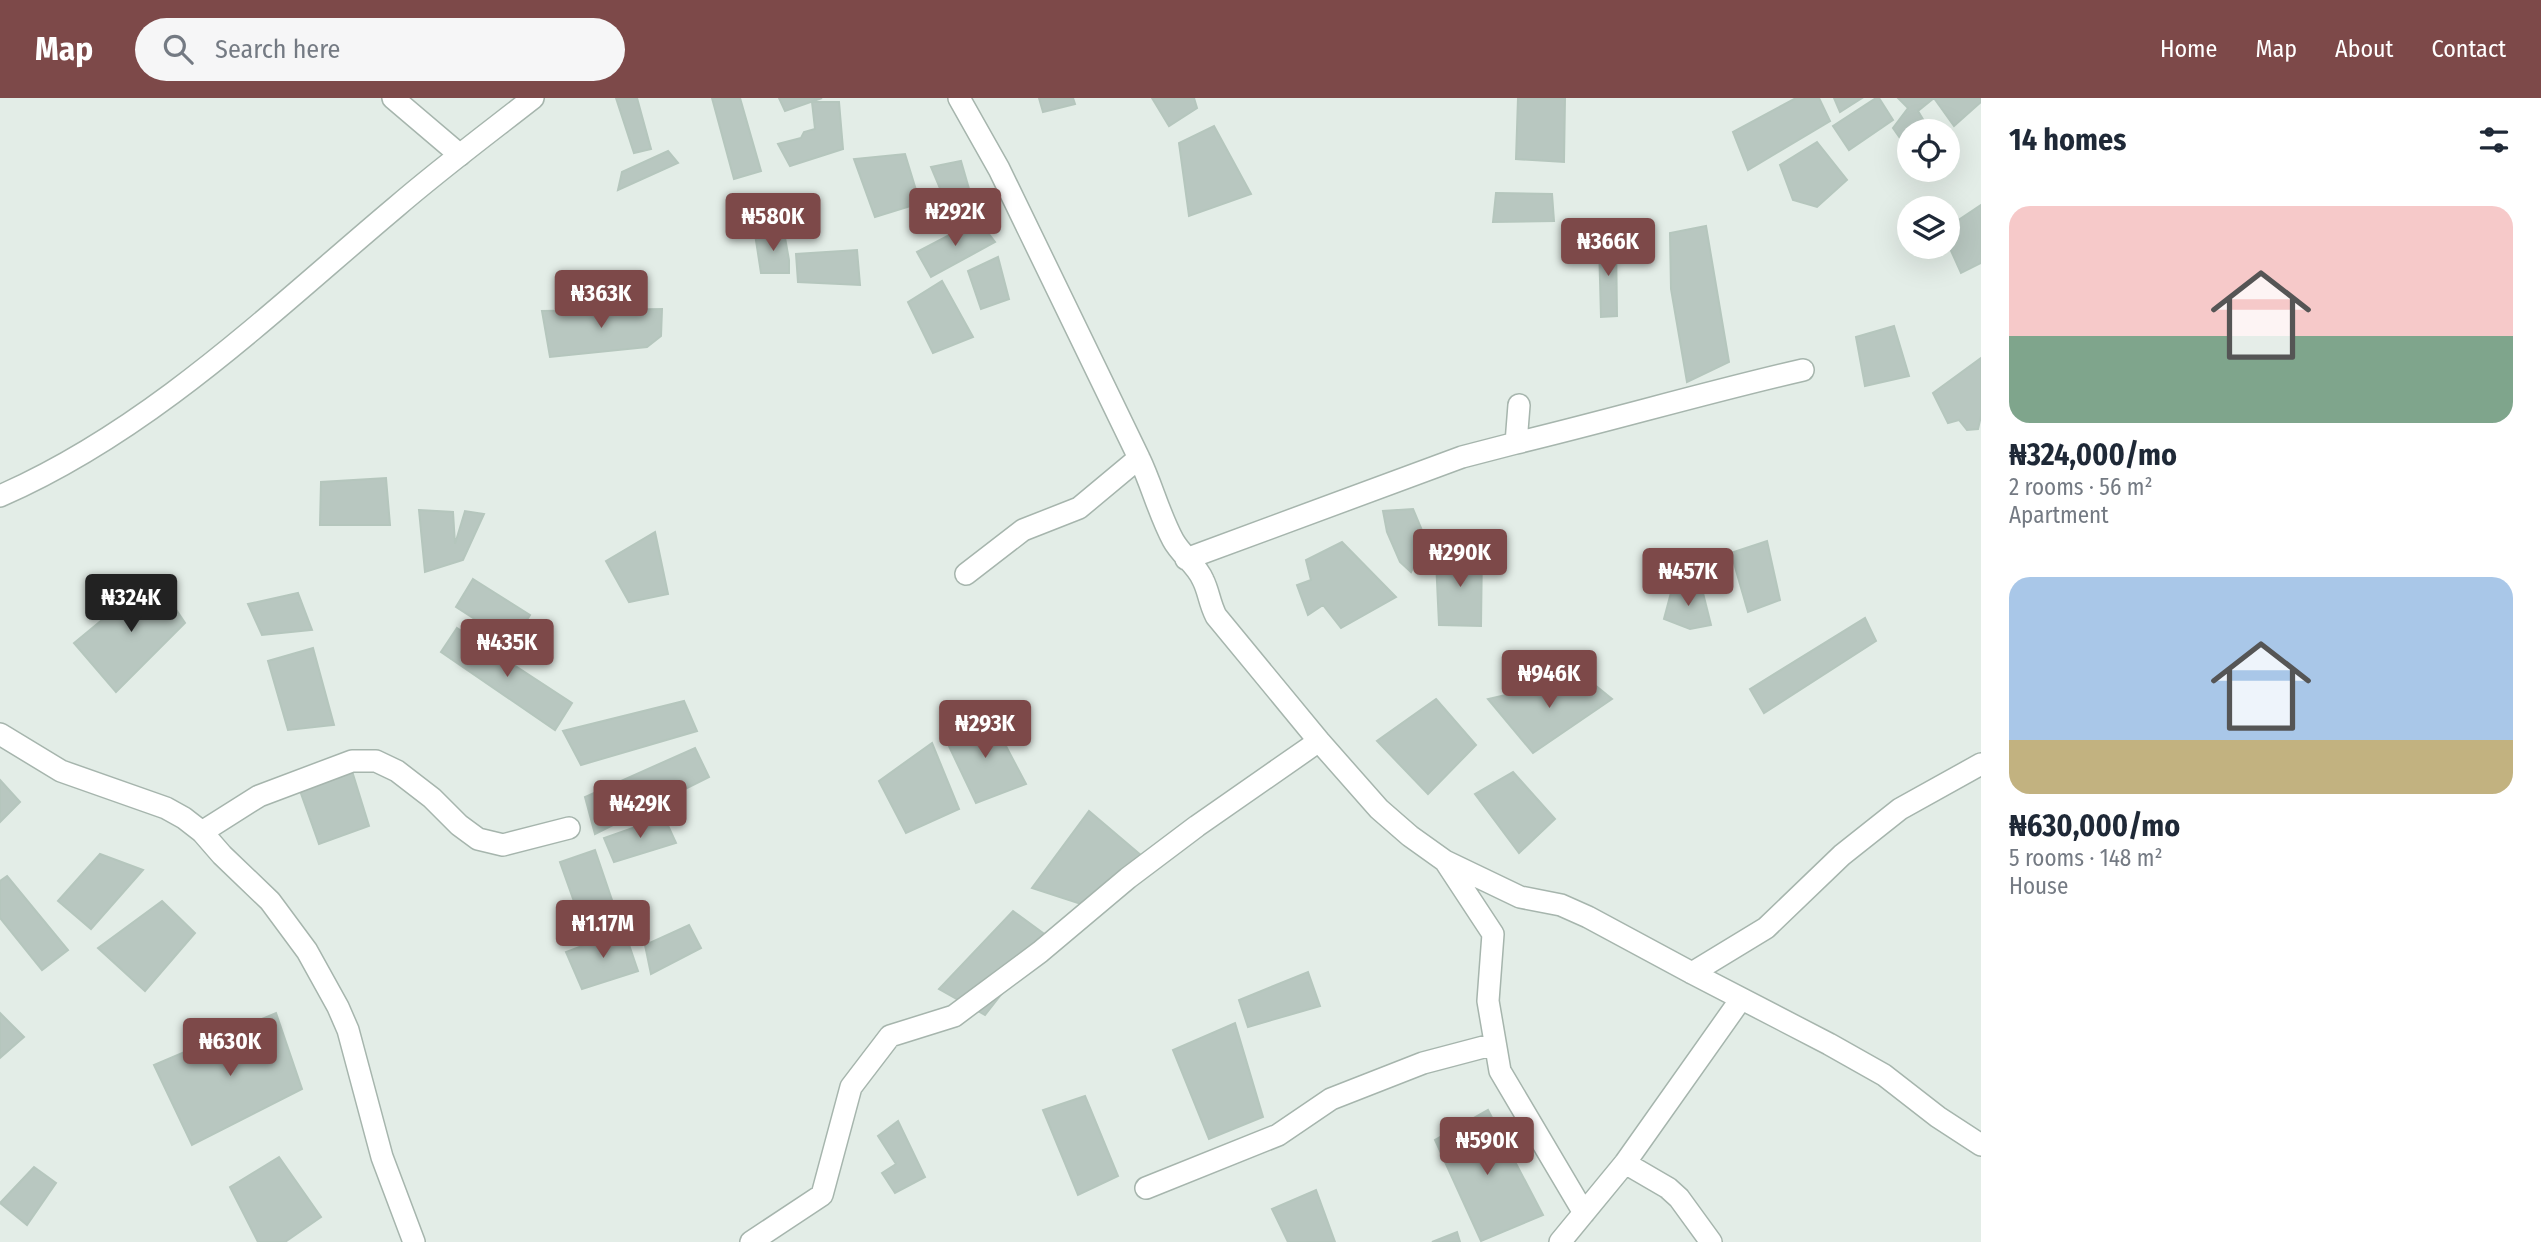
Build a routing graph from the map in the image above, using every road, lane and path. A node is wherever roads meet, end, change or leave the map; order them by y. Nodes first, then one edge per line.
1 (393, 98) edge
2 (533, 98) edge
3 (958, 98) edge
4 (460, 155) junction
5 (1803, 370) dead end
6 (1519, 405) dead end
7 (1516, 443) junction
8 (1139, 458) junction
9 (0, 496) edge
10 (1186, 559) junction
11 (965, 575) dead end
12 (0, 734) edge
13 (1318, 741) junction
14 (1981, 764) edge
15 (569, 828) dead end
16 (202, 832) junction
17 (1446, 862) junction
18 (1692, 973) junction
19 (1741, 999) junction
20 (1495, 1044) junction
21 (1981, 1145) edge
22 (1625, 1163) junction
23 (1146, 1188) dead end
24 (1584, 1213) junction
25 (414, 1242) edge
26 (751, 1242) edge
27 (1560, 1242) edge
28 (1711, 1242) edge

1 - 4 street
2 - 4 street
3 - 8 street
4 - 9 street
5 - 7 street
6 - 7 street
7 - 10 street
8 - 10 street
8 - 11 street
10 - 13 street
12 - 16 street
13 - 17 street
13 - 26 street
14 - 18 street
15 - 16 street
16 - 25 street
17 - 18 street
17 - 20 street
18 - 19 street
19 - 21 street
19 - 22 street
20 - 23 street
20 - 24 street
22 - 24 street
22 - 28 street
24 - 27 street

